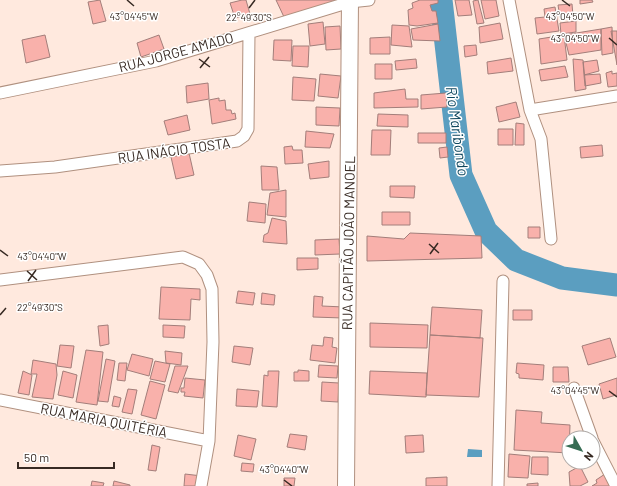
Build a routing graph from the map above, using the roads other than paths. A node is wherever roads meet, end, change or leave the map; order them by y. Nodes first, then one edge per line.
1 (369, 0) edge
2 (509, 0) edge
3 (350, 1) edge
4 (250, 33) junction
5 (0, 93) edge
6 (617, 96) edge
7 (530, 110) junction
8 (0, 171) edge
9 (551, 239) dead end
10 (0, 280) edge
11 (503, 281) dead end
12 (574, 388) dead end
13 (0, 400) edge
14 (589, 430) edge
15 (209, 441) junction
16 (601, 457) edge
17 (201, 486) edge
18 (346, 486) edge
19 (498, 486) edge
20 (616, 486) edge

1 - 3 street, RUA JORGE AMADO
2 - 7 street
3 - 4 street, RUA JORGE AMADO
3 - 18 main road, RUA CAPITÃO JOÃO MANOEL
4 - 5 street, RUA JORGE AMADO
4 - 8 street, RUA INÁCIO TOSTA
6 - 7 street
7 - 9 street
10 - 15 street
11 - 19 street
12 - 14 street
13 - 15 street, RUA MARIA QUITÉRIA
15 - 17 street
16 - 20 street

